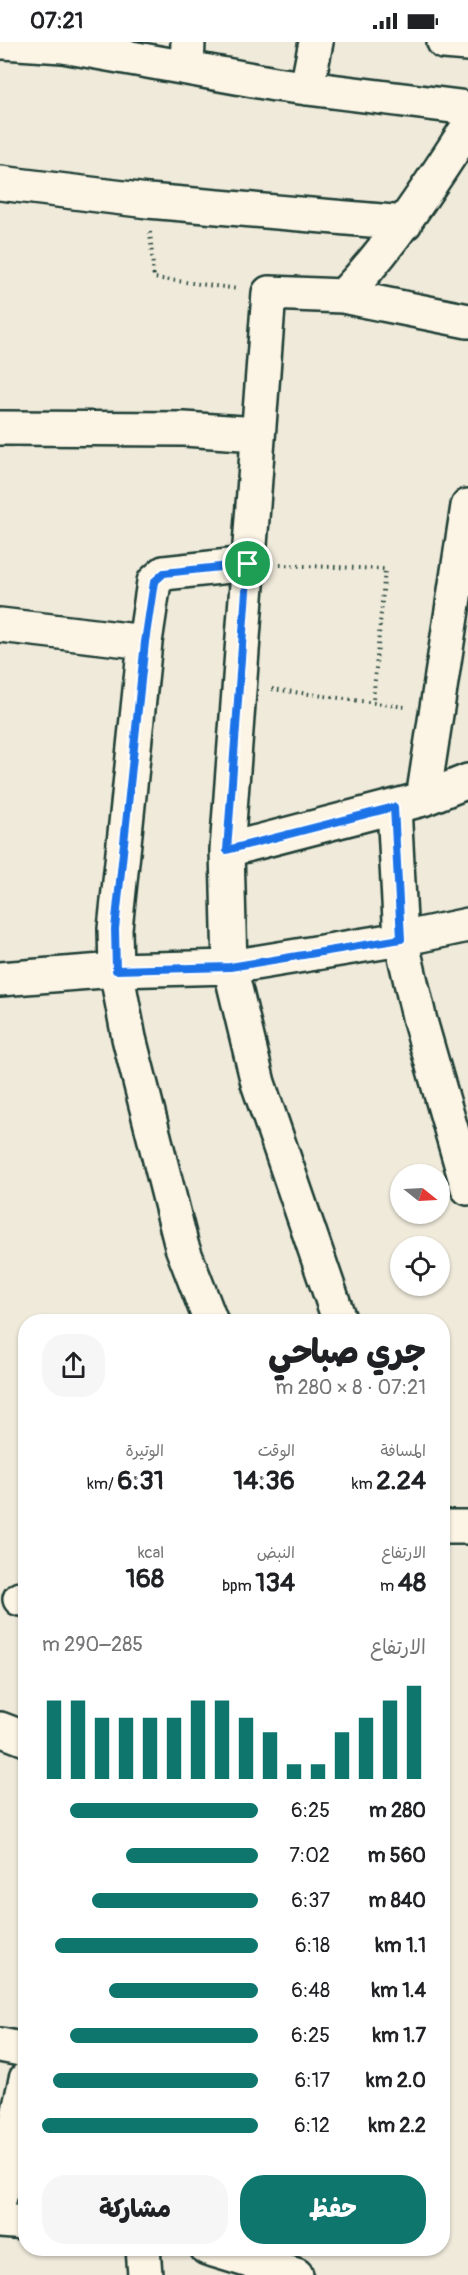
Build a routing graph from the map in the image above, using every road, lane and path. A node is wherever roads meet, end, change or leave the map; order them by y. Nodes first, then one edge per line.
1 (3, 42) edge
2 (316, 42) edge
3 (444, 42) edge
4 (468, 44) edge
5 (119, 49) edge
6 (188, 55) edge
7 (307, 88) junction
8 (468, 108) edge
9 (468, 127) edge
10 (0, 183) edge
11 (148, 201) junction
12 (405, 223) junction
13 (269, 293) junction
14 (343, 296) junction
15 (468, 321) edge
16 (0, 428) edge
17 (257, 434) junction
18 (468, 506) edge
19 (248, 564) junction
20 (0, 626) edge
21 (145, 642) junction
22 (239, 685) junction
23 (468, 781) edge
24 (408, 803) junction
25 (227, 850) junction
26 (468, 925) edge
27 (401, 939) junction
28 (230, 967) junction
29 (116, 970) junction
30 (0, 979) edge
31 (468, 1188) edge
32 (208, 1314) edge
33 (337, 1314) edge
34 (450, 1527) edge
35 (468, 1527) edge
36 (0, 1729) edge
37 (18, 1736) edge
38 (0, 2045) edge
39 (18, 2048) edge
40 (18, 2115) edge
41 (0, 2197) edge
42 (0, 2221) edge
43 (18, 2222) edge
44 (144, 2256) edge
45 (223, 2256) edge
46 (244, 2267) edge
47 (145, 2275) edge
48 (296, 2275) edge

1 - 5 street
2 - 7 street
3 - 4 street
5 - 6 street
6 - 7 street
7 - 8 street
9 - 12 street
10 - 11 street
11 - 12 street
11 - 13 path
12 - 14 street
13 - 14 street
13 - 17 street
14 - 15 street
16 - 17 street
17 - 19 street
18 - 24 street
19 - 21 street
19 - 22 street
19 - 22 path
20 - 21 street
21 - 29 street
22 - 25 street
23 - 24 street
24 - 25 street
24 - 27 street
25 - 28 street
26 - 27 street
27 - 28 street
27 - 31 street
28 - 29 street
28 - 33 street
29 - 30 street
29 - 32 street
34 - 35 street
36 - 37 street
38 - 39 street
40 - 41 street
42 - 43 street
44 - 47 street
45 - 46 street
46 - 48 street

